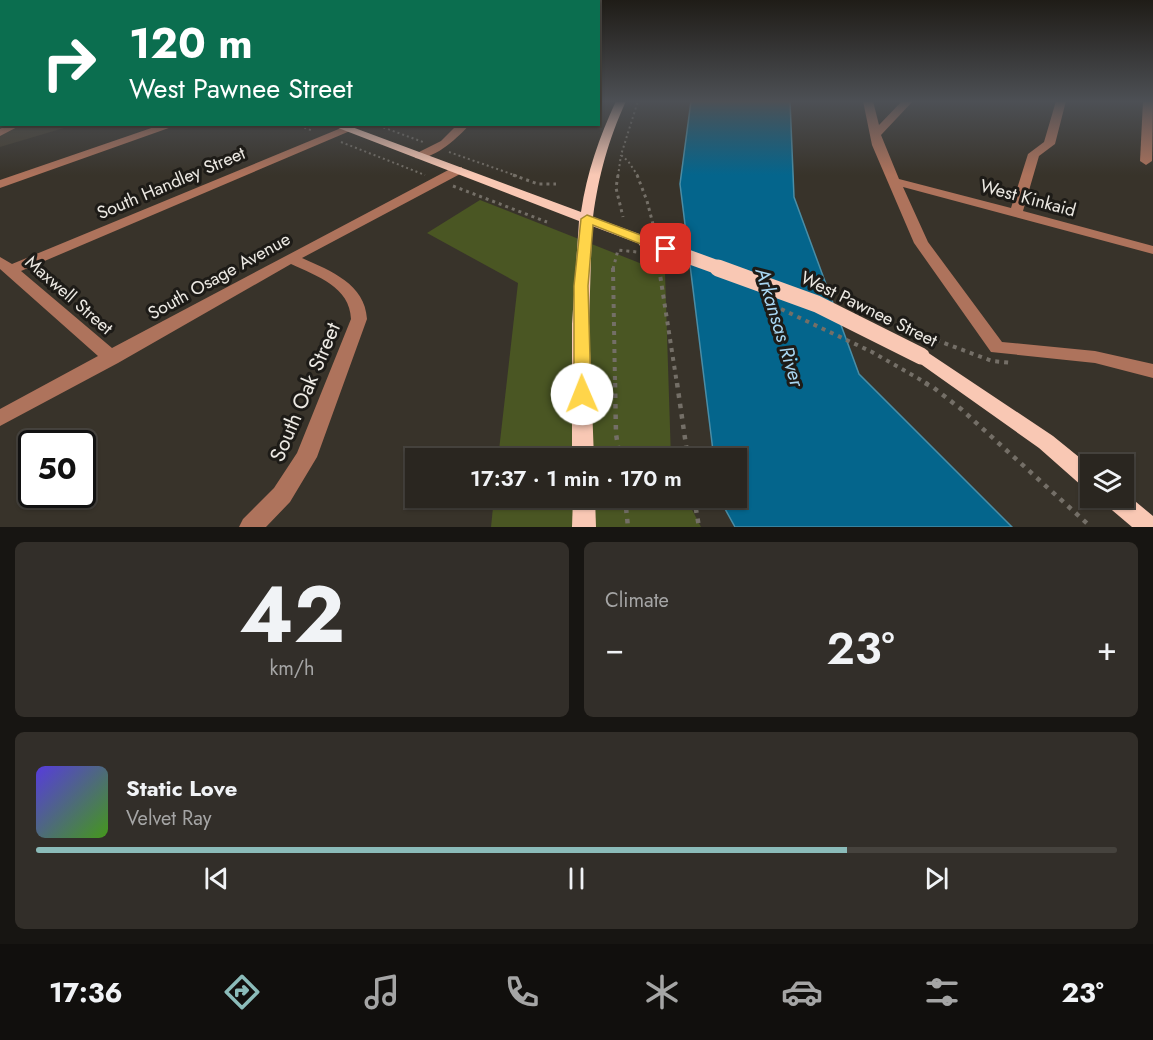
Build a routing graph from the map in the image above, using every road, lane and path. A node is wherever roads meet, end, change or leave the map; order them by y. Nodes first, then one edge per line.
1 (169, 126) edge
2 (306, 126) edge
3 (379, 126) edge
4 (463, 126) edge
5 (609, 126) edge
6 (630, 126) edge
7 (874, 126) edge
8 (885, 126) edge
9 (1054, 126) edge
10 (1147, 126) edge
11 (346, 129) joint
12 (331, 131) edge
13 (876, 135) junction
14 (436, 147) junction
15 (621, 155) junction
16 (418, 156) junction
17 (1146, 161) dead end
18 (458, 170) junction
19 (439, 180) junction
20 (894, 181) junction
21 (0, 184) edge
22 (556, 184) dead end
23 (1016, 214) junction
24 (623, 217) dead end
25 (587, 219) junction
26 (547, 222) dead end
27 (650, 246) junction
28 (1153, 250) edge
29 (291, 258) junction
30 (654, 258) dead end
31 (665, 262) dead end
32 (5, 266) edge
33 (772, 305) dead end
34 (112, 358) junction
35 (1153, 371) edge
36 (0, 418) edge
37 (583, 448) edge
38 (618, 448) edge
39 (686, 448) edge
40 (1080, 471) edge
41 (584, 508) edge
42 (626, 508) edge
43 (696, 508) edge
44 (1126, 508) edge
45 (251, 527) edge
46 (584, 527) edge
47 (628, 527) edge
48 (699, 527) edge
49 (1090, 527) edge
50 (1149, 527) edge

1 - 21 street
2 - 12 path
3 - 14 path
4 - 14 street
5 - 25 main road
6 - 15 path
7 - 13 street
8 - 13 street
9 - 23 street
10 - 17 street
11 - 12 street, South Handley Street
11 - 16 main road, West Pawnee Street
12 - 19 path
12 - 32 street, South Handley Street
13 - 20 street
14 - 16 street
14 - 22 path
15 - 24 path
15 - 27 path
16 - 18 main road, West Pawnee Street
18 - 19 street, South Osage Avenue
18 - 25 main road, West Pawnee Street
19 - 26 path
19 - 29 street, South Osage Avenue
20 - 23 street, West Kinkaid
20 - 35 street
23 - 28 street, West Kinkaid
25 - 27 main road, West Pawnee Street
25 - 37 main road
27 - 38 path
27 - 39 path
27 - 40 main road, West Pawnee Street, bridge
29 - 34 street, South Osage Avenue
29 - 45 street, South Oak Street
30 - 31 path
32 - 34 street, Maxwell Street
33 - 49 path, bridge
34 - 36 street, South Osage Avenue
41 - 46 main road
42 - 47 path
43 - 48 path
44 - 50 main road

